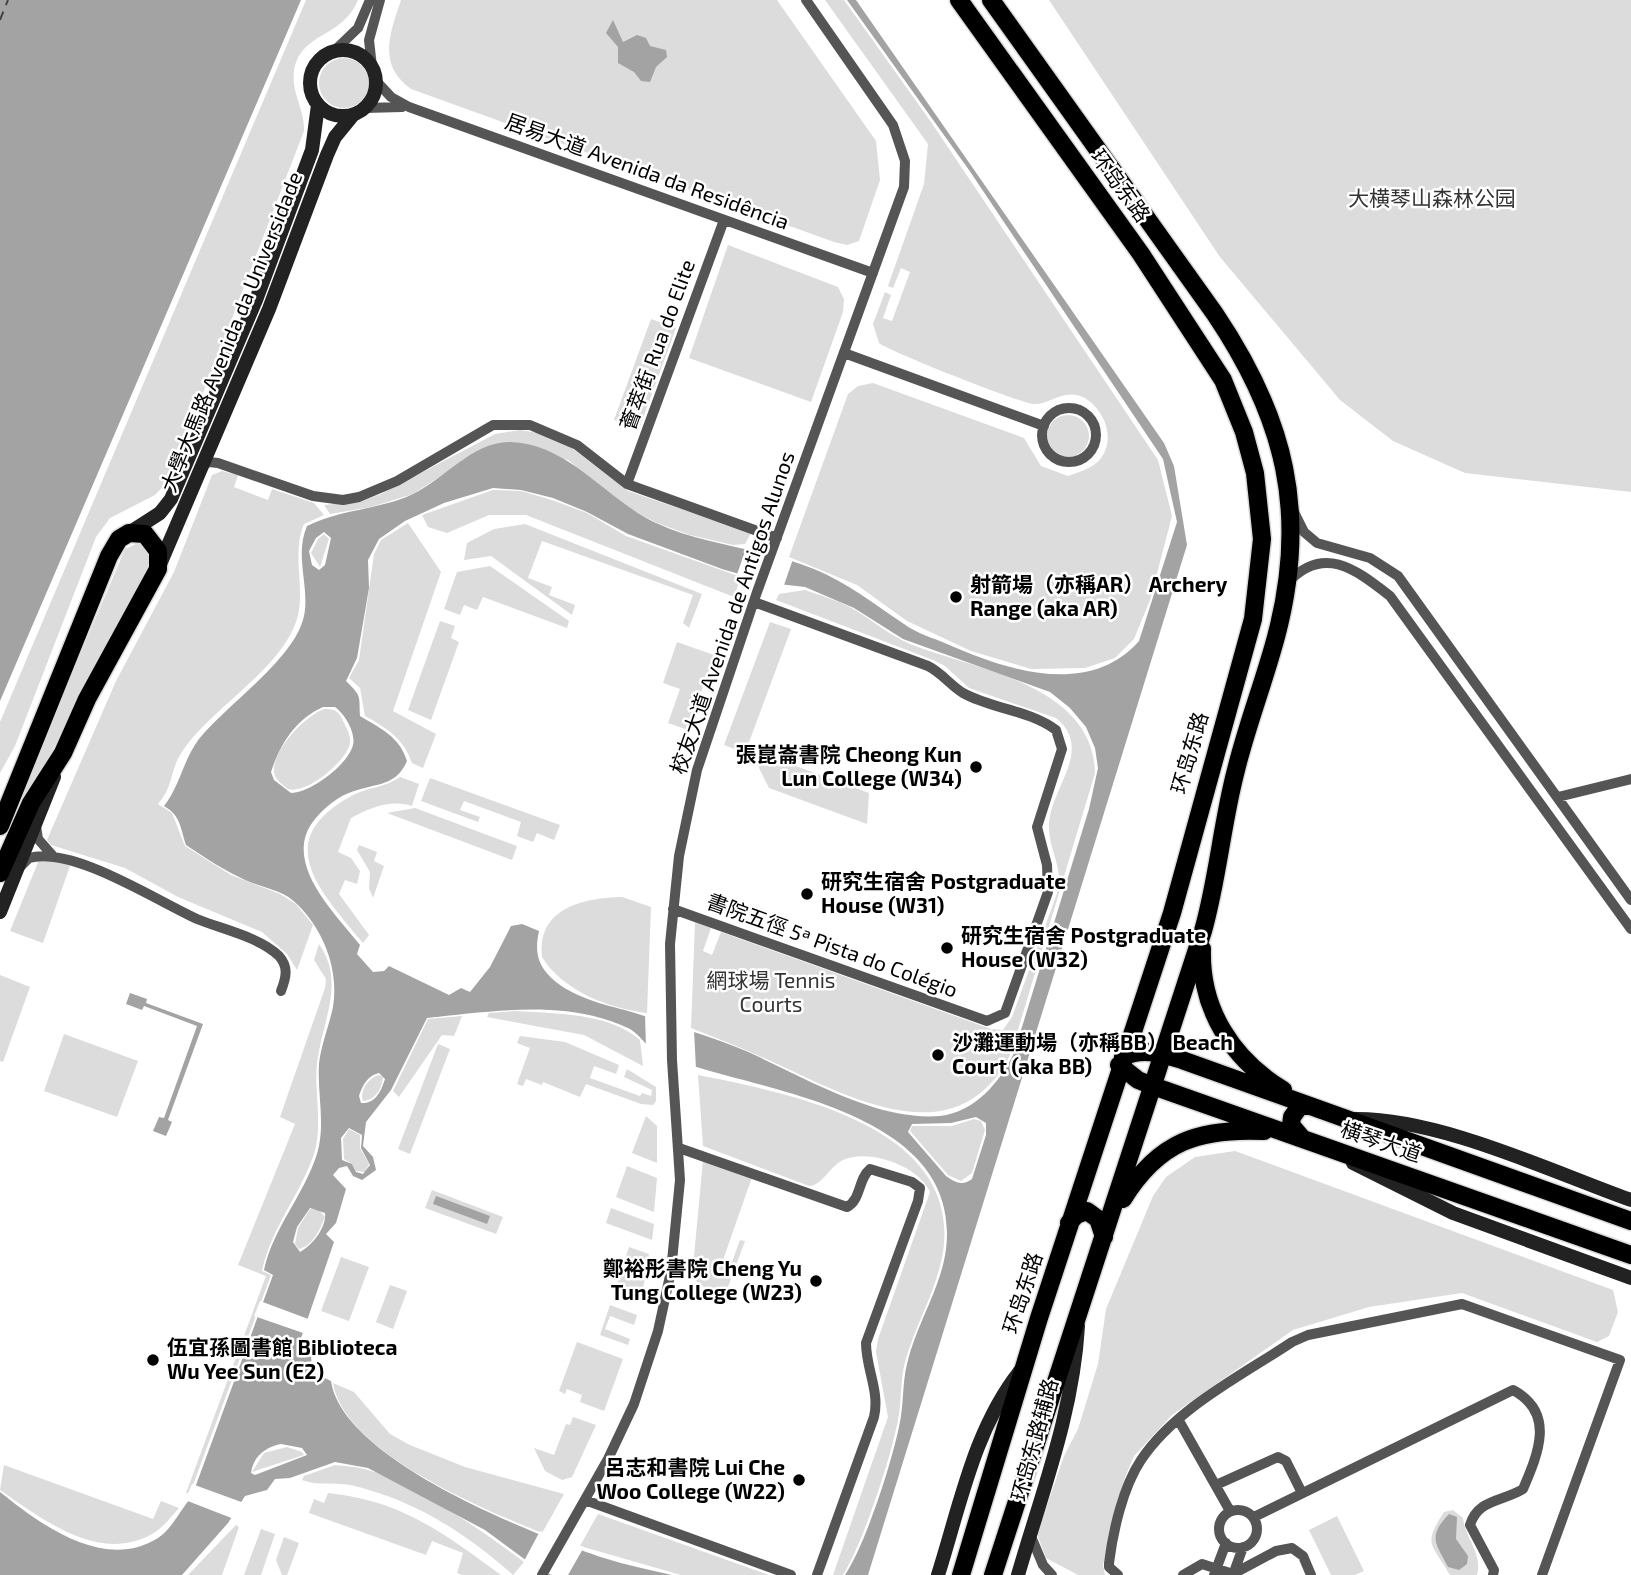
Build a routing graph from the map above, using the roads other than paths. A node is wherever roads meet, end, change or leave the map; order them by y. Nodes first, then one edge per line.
1 (370, 0) edge
2 (380, 0) edge
3 (806, 0) edge
4 (958, 0) edge
5 (991, 0) edge
6 (334, 51) junction
7 (372, 66) junction
8 (377, 82) junction
9 (318, 105) junction
10 (409, 107) junction
11 (359, 112) junction
12 (724, 220) junction
13 (1162, 240) junction
14 (1141, 254) junction
15 (873, 273) junction
16 (844, 354) junction
17 (1044, 426) junction
18 (212, 442) junction
19 (202, 466) junction
20 (229, 466) junction
21 (627, 484) junction
22 (1290, 503) junction
23 (129, 533) junction
24 (777, 540) junction
25 (158, 569) junction
26 (1285, 585) junction
27 (755, 597) junction
28 (62, 753) junction
29 (25, 761) junction
30 (1631, 779) edge
31 (1558, 797) junction
32 (0, 812) edge
33 (0, 826) edge
34 (36, 826) junction
35 (53, 856) junction
36 (19, 867) junction
37 (0, 873) edge
38 (1631, 900) edge
39 (673, 909) junction
40 (0, 912) edge
41 (1631, 929) edge
42 (1203, 931) junction
43 (281, 991) dead end
44 (1163, 1054) junction
45 (1121, 1061) junction
46 (1153, 1086) junction
47 (1310, 1106) junction
48 (1351, 1119) junction
49 (1283, 1132) junction
50 (1302, 1139) junction
51 (1328, 1147) junction
52 (679, 1148) junction
53 (1631, 1200) edge
54 (1631, 1221) edge
55 (1069, 1224) junction
56 (1106, 1230) junction
57 (1631, 1255) edge
58 (1631, 1278) edge
59 (1079, 1314) junction
60 (1023, 1368) junction
61 (1178, 1419) junction
62 (1216, 1485) junction
63 (1302, 1493) junction
64 (585, 1500) junction
65 (1230, 1511) junction
66 (1254, 1517) junction
67 (1030, 1534) junction
68 (1226, 1543) junction
69 (1243, 1548) junction
70 (1215, 1572) edge
71 (543, 1574) edge
72 (1233, 1574) edge
73 (791, 1575) edge
74 (817, 1575) edge
75 (938, 1575) edge
76 (961, 1575) edge
77 (993, 1575) edge
78 (1018, 1575) edge
79 (1052, 1575) edge
80 (1118, 1575) edge
81 (1183, 1575) edge
82 (1311, 1575) edge
83 (1493, 1575) edge
84 (1542, 1575) edge

1 - 6 street
2 - 7 street
3 - 15 street, 校友大道 Avenida de Antigos Alunos
4 - 14 main road, 环岛东路
5 - 13 main road, 环岛东路
6 - 7 main road
6 - 9 main road
7 - 8 main road
8 - 10 street, 居易大道 Avenida da Residência
8 - 11 main road
9 - 11 main road
9 - 23 main road, 大學大馬路 Avenida da Universidade
10 - 11 street, 居易大道 Avenida da Residência
10 - 12 street, 居易大道 Avenida da Residência
11 - 18 main road, 大學大馬路 Avenida da Universidade
12 - 15 street, 居易大道 Avenida da Residência
12 - 21 street, 薈萃街 Rua do Elite
13 - 14 main road
13 - 22 main road, 环岛东路
14 - 45 main road, 环岛东路
15 - 16 street, 校友大道 Avenida de Antigos Alunos
16 - 17 street
16 - 24 street, 校友大道 Avenida de Antigos Alunos
17 - 17 street
18 - 19 main road, 大學大馬路 Avenida da Universidade
18 - 20 street
19 - 20 street
19 - 25 main road, 大學大馬路 Avenida da Universidade
20 - 21 street
21 - 24 street
22 - 26 main road, 环岛东路
22 - 31 street
23 - 25 main road
23 - 29 main road, 大學大馬路 Avenida da Universidade
24 - 27 street, 校友大道 Avenida de Antigos Alunos
25 - 28 main road, 大學大馬路 Avenida da Universidade
26 - 41 street
26 - 42 main road, 环岛东路
27 - 39 street, 校友大道 Avenida de Antigos Alunos
27 - 39 street, 書院五徑 5ª Pista do Colégio
28 - 34 main road, 大學大馬路 Avenida da Universidade
28 - 37 main road
29 - 32 main road, 大學大馬路 Avenida da Universidade
29 - 33 main road
30 - 31 street
31 - 38 street
34 - 35 street
34 - 36 main road, 大學大馬路 Avenida da Universidade
35 - 36 street
35 - 43 street
36 - 40 main road, 大學大馬路 Avenida da Universidade
39 - 52 street, 校友大道 Avenida de Antigos Alunos
42 - 44 main road, 环岛东路
42 - 47 main road
44 - 45 main road, 横琴大道
44 - 46 main road, 环岛东路
44 - 47 main road, 横琴大道
45 - 46 main road, 横琴大道
45 - 55 main road, 环岛东路
46 - 49 main road, 横琴大道
46 - 56 main road, 环岛东路
47 - 48 main road, 横琴大道
47 - 50 main road
48 - 53 main road
48 - 54 main road, 横琴大道
49 - 50 main road, 横琴大道
49 - 56 main road
50 - 51 main road, 横琴大道
51 - 57 main road, 横琴大道
51 - 58 main road
52 - 64 street, 校友大道 Avenida de Antigos Alunos
52 - 74 street
55 - 56 main road
55 - 60 main road, 环岛东路
56 - 59 main road, 环岛东路
59 - 67 main road, 环岛东路辅路
59 - 77 main road, 环岛东路
60 - 75 main road, 环岛东路辅路
60 - 76 main road, 环岛东路
61 - 62 street
61 - 80 street
61 - 84 street
62 - 63 street
62 - 65 street
63 - 66 street
63 - 83 street
64 - 71 street, 校友大道 Avenida de Antigos Alunos
64 - 73 street
65 - 66 street
65 - 68 street
66 - 69 street
67 - 78 main road, 环岛东路辅路
67 - 79 street
68 - 69 street
68 - 70 street
69 - 72 street
70 - 72 street
70 - 81 street
72 - 82 street

